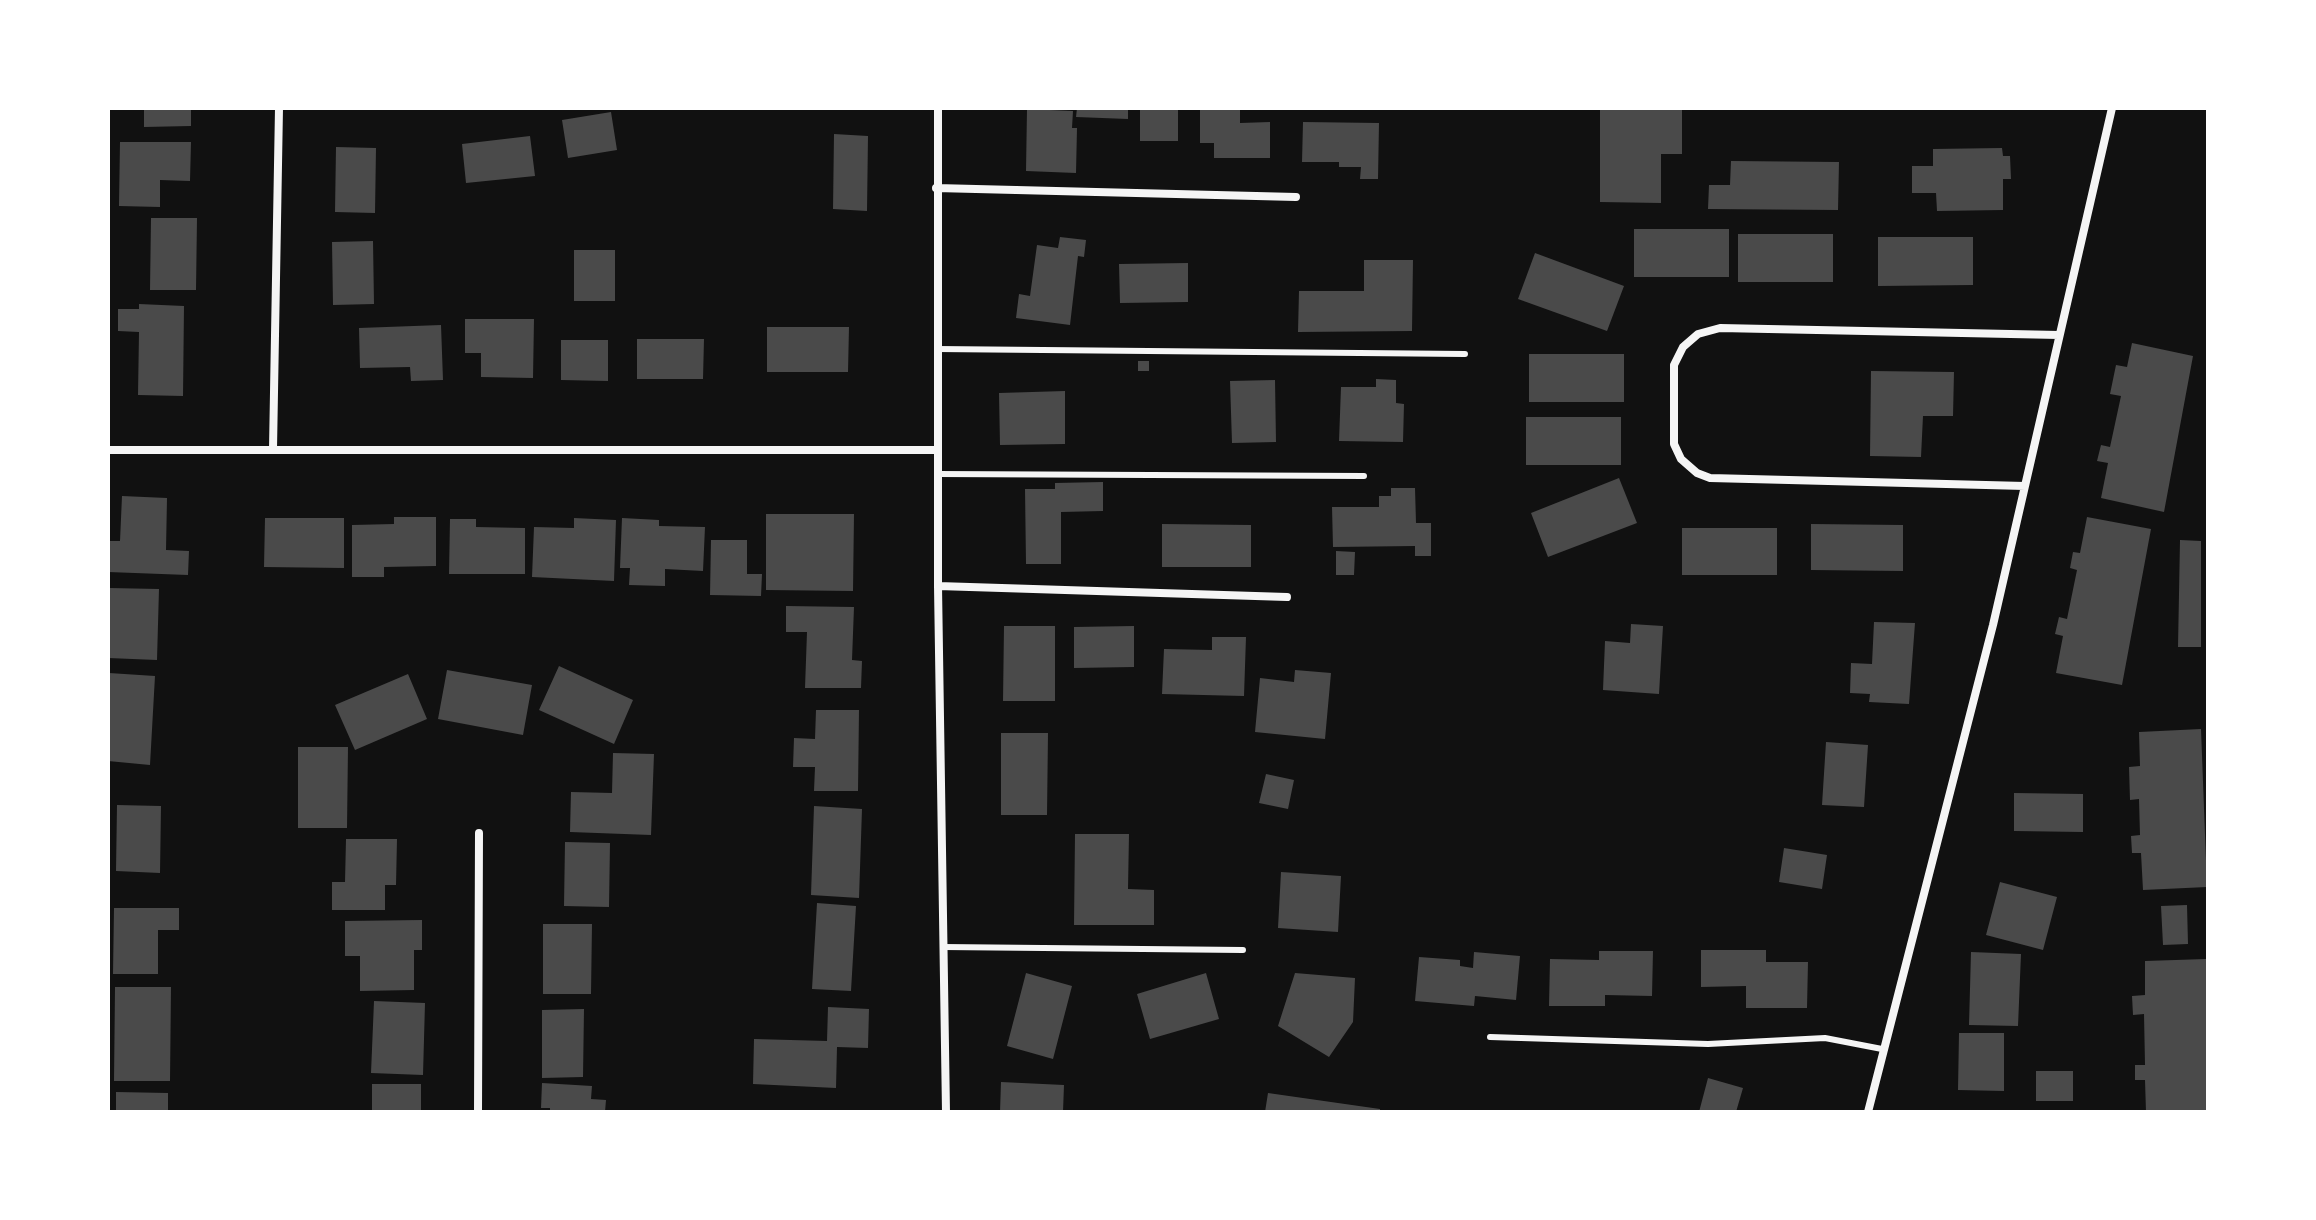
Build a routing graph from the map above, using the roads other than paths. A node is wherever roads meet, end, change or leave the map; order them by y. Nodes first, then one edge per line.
1 (279, 108) edge
2 (938, 108) edge
3 (2112, 108) edge
4 (936, 188) junction
5 (1296, 197) dead end
6 (2059, 335) junction
7 (937, 349) junction
8 (1465, 354) dead end
9 (273, 449) junction
10 (108, 450) edge
11 (937, 450) junction
12 (937, 474) junction
13 (1364, 476) dead end
14 (2025, 486) junction
15 (938, 586) junction
16 (1287, 597) dead end
17 (479, 833) dead end
18 (943, 947) junction
19 (1243, 950) dead end
20 (1490, 1037) dead end
21 (1882, 1049) junction
22 (478, 1112) edge
23 (946, 1112) edge
24 (1868, 1112) edge

1 - 9 street
2 - 4 street
3 - 6 street
4 - 5 street
4 - 7 street
6 - 14 street
6 - 14 street
7 - 8 lane
7 - 11 street
9 - 10 street
9 - 11 street
11 - 12 street
12 - 13 lane
12 - 15 street
14 - 21 street
15 - 16 street
15 - 18 street
17 - 22 street
18 - 19 lane
18 - 23 street
20 - 21 lane
21 - 24 street

